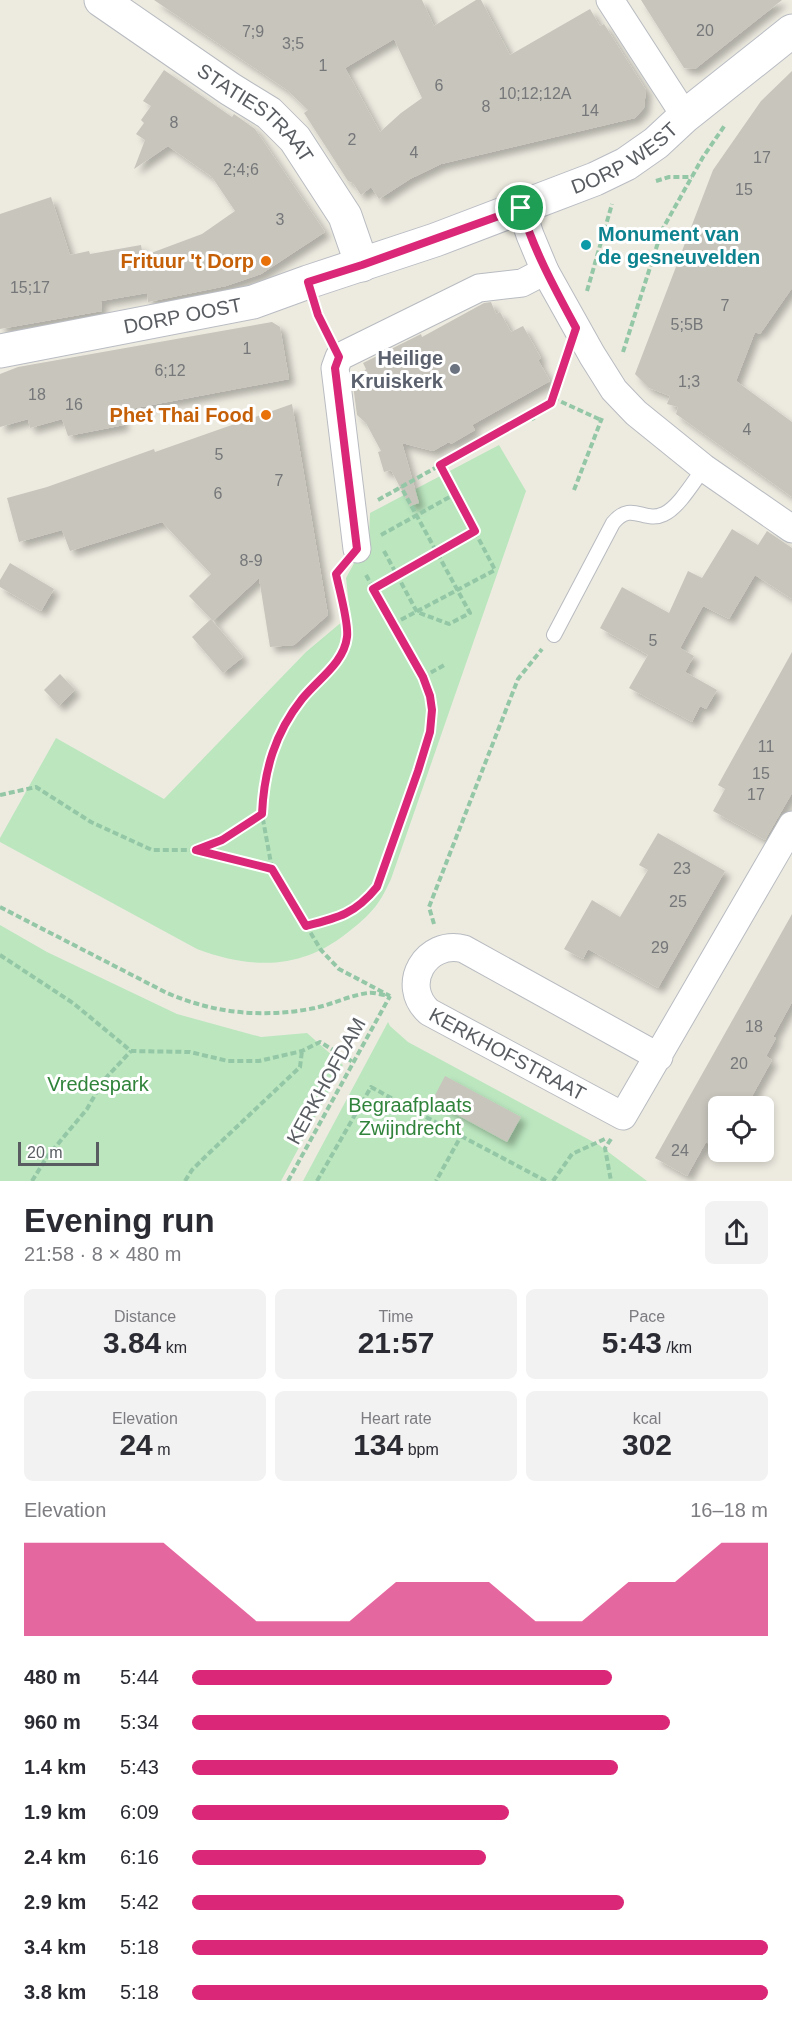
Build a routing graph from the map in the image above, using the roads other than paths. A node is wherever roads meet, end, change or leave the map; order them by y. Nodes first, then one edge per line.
1 (101, 0) edge
2 (610, 0) edge
3 (792, 31) edge
4 (685, 116) junction
5 (521, 208) junction
6 (362, 265) junction
7 (545, 272) junction
8 (0, 351) edge
9 (704, 468) junction
10 (792, 529) edge
11 (372, 544) road end
12 (554, 635) road end
13 (792, 825) edge
14 (659, 1057) junction

1 - 6 main road, STATIESTRAAT
2 - 4 street
3 - 4 main road, DORP WEST
4 - 5 main road, DORP WEST
5 - 6 main road, DORP WEST
5 - 7 street
6 - 8 main road, DORP OOST
7 - 9 street
7 - 11 street
9 - 10 street
9 - 12 lane
13 - 14 street, KERKHOFSTRAAT
14 - 14 street, KERKHOFSTRAAT

